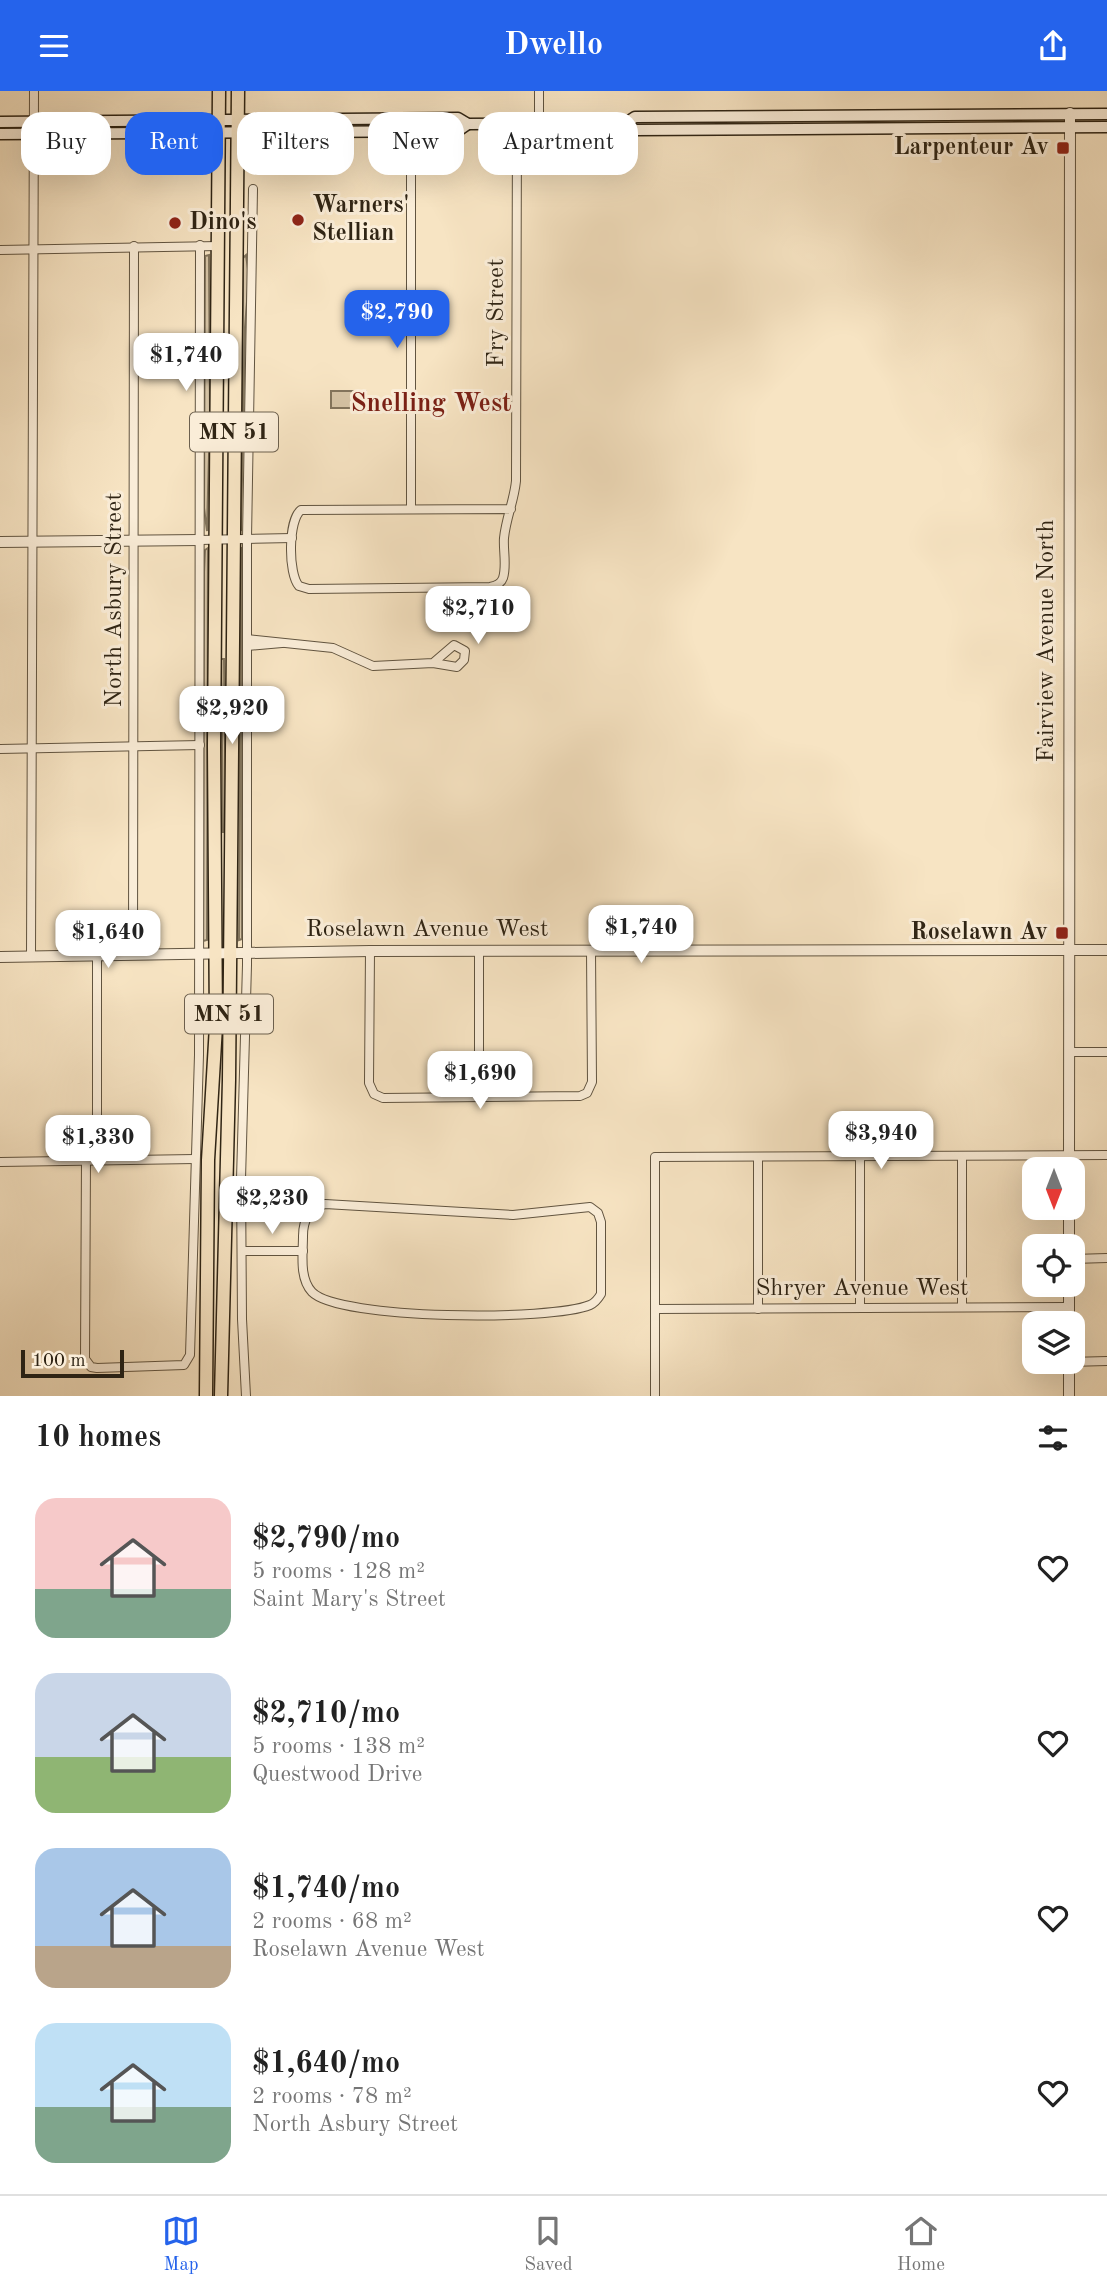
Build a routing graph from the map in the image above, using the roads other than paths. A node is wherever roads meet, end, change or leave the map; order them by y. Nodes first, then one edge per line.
1 (34, 91) edge
2 (219, 91) edge
3 (238, 91) edge
4 (539, 91) edge
5 (33, 112) edge
6 (219, 112) edge
7 (237, 112) edge
8 (539, 112) edge
9 (1070, 113) junction
10 (836, 114) junction
11 (1107, 114) edge
12 (638, 117) edge
13 (21, 121) edge
14 (0, 122) edge
15 (464, 122) edge
16 (468, 124) junction
17 (478, 124) edge
18 (223, 125) edge
19 (237, 125) joint
20 (464, 127) edge
21 (1070, 127) junction
22 (1107, 127) edge
23 (836, 128) junction
24 (638, 130) edge
25 (0, 134) edge
26 (21, 134) edge
27 (32, 175) edge
28 (219, 175) edge
29 (411, 175) edge
30 (517, 175) edge
31 (253, 189) dead end
32 (200, 245) junction
33 (134, 246) junction
34 (218, 246) junction
35 (235, 246) junction
36 (254, 246) junction
37 (31, 248) junction
38 (0, 250) edge
39 (235, 274) junction
40 (411, 509) junction
41 (511, 509) junction
42 (217, 538) junction
43 (233, 538) junction
44 (247, 538) junction
45 (292, 538) junction
46 (134, 541) junction
47 (200, 541) junction
48 (0, 542) edge
49 (32, 542) junction
50 (247, 642) junction
51 (433, 663) dead end
52 (200, 745) junction
53 (134, 747) junction
54 (0, 749) edge
55 (32, 749) junction
56 (1107, 950) edge
57 (370, 951) junction
58 (479, 951) junction
59 (592, 951) junction
60 (1069, 951) junction
61 (215, 953) junction
62 (230, 953) junction
63 (246, 953) junction
64 (198, 954) junction
65 (97, 955) junction
66 (133, 955) junction
67 (30, 956) junction
68 (0, 957) edge
69 (1070, 1052) junction
70 (1107, 1052) edge
71 (478, 1097) junction
72 (1107, 1155) edge
73 (860, 1156) junction
74 (962, 1156) junction
75 (1069, 1156) junction
76 (758, 1157) junction
77 (195, 1159) junction
78 (86, 1160) junction
79 (97, 1160) junction
80 (0, 1162) edge
81 (242, 1251) junction
82 (303, 1251) junction
83 (1107, 1258) edge
84 (1085, 1259) edge
85 (1069, 1297) edge
86 (962, 1307) junction
87 (1069, 1307) junction
88 (860, 1308) junction
89 (758, 1309) junction
90 (655, 1310) junction
91 (1069, 1311) edge
92 (1085, 1361) edge
93 (1107, 1361) edge
94 (1069, 1374) edge
95 (206, 1396) edge
96 (221, 1396) edge
97 (246, 1396) edge
98 (655, 1396) edge
99 (1069, 1396) edge

1 - 5 street
2 - 6 main road, MN 51
3 - 7 main road, MN 51
4 - 8 street
9 - 10 main road
9 - 11 main road
9 - 21 street, Fairview Avenue North
10 - 12 main road
10 - 23 main road
13 - 14 main road
15 - 16 main road
16 - 17 main road
16 - 20 main road
18 - 19 main road
19 - 35 main road, MN 51
21 - 22 main road
21 - 23 main road
21 - 60 street, Fairview Avenue North
23 - 24 main road
25 - 26 main road
27 - 37 street
28 - 34 main road, MN 51
29 - 40 street
30 - 41 street, Fry Street
31 - 36 street
32 - 33 street
32 - 34 street
32 - 47 street
33 - 37 street
33 - 46 street, North Asbury Street
34 - 39 main road
34 - 42 main road, MN 51
35 - 36 street
35 - 39 main road, MN 51
36 - 44 street
37 - 38 street
37 - 49 street
39 - 43 main road, MN 51
40 - 41 street
40 - 45 street
41 - 45 street, Fry Street
42 - 43 street
42 - 47 street
42 - 61 main road, MN 51
43 - 44 street
43 - 62 main road, MN 51
44 - 45 street
44 - 50 street
46 - 47 street
46 - 49 street
46 - 53 street, North Asbury Street
47 - 52 street
48 - 49 street
49 - 55 street
50 - 51 street
50 - 63 street
52 - 53 street
52 - 64 street
53 - 55 street
53 - 66 street, North Asbury Street
54 - 55 street
55 - 67 street
56 - 60 street, Roselawn Avenue West
57 - 58 street, Roselawn Avenue West
57 - 63 street, Roselawn Avenue West
57 - 71 street
58 - 59 street, Roselawn Avenue West
58 - 71 street
59 - 60 street, Roselawn Avenue West
59 - 71 street
60 - 69 street, Fairview Avenue North
61 - 62 street, Roselawn Avenue West
61 - 64 street, Roselawn Avenue West
61 - 95 main road, MN 51
62 - 63 street, Roselawn Avenue West
62 - 96 main road, MN 51
63 - 81 street
64 - 66 street, Roselawn Avenue West
64 - 77 street
65 - 66 street, Roselawn Avenue West
65 - 67 street, Roselawn Avenue West
65 - 79 street
67 - 68 street, Roselawn Avenue West
69 - 70 street
69 - 75 street, Fairview Avenue North
72 - 75 street
73 - 74 street
73 - 76 street
73 - 88 street
74 - 75 street
74 - 86 street
76 - 89 street
76 - 90 street
77 - 78 street
77 - 79 street
78 - 79 street
78 - 80 street
81 - 82 street
81 - 97 street
82 - 82 street
83 - 84 street
85 - 87 street
86 - 87 street, Shryer Avenue West
86 - 88 street, Shryer Avenue West
87 - 91 street
88 - 89 street, Shryer Avenue West
89 - 90 street, Shryer Avenue West
90 - 98 street
92 - 93 street
94 - 99 street

